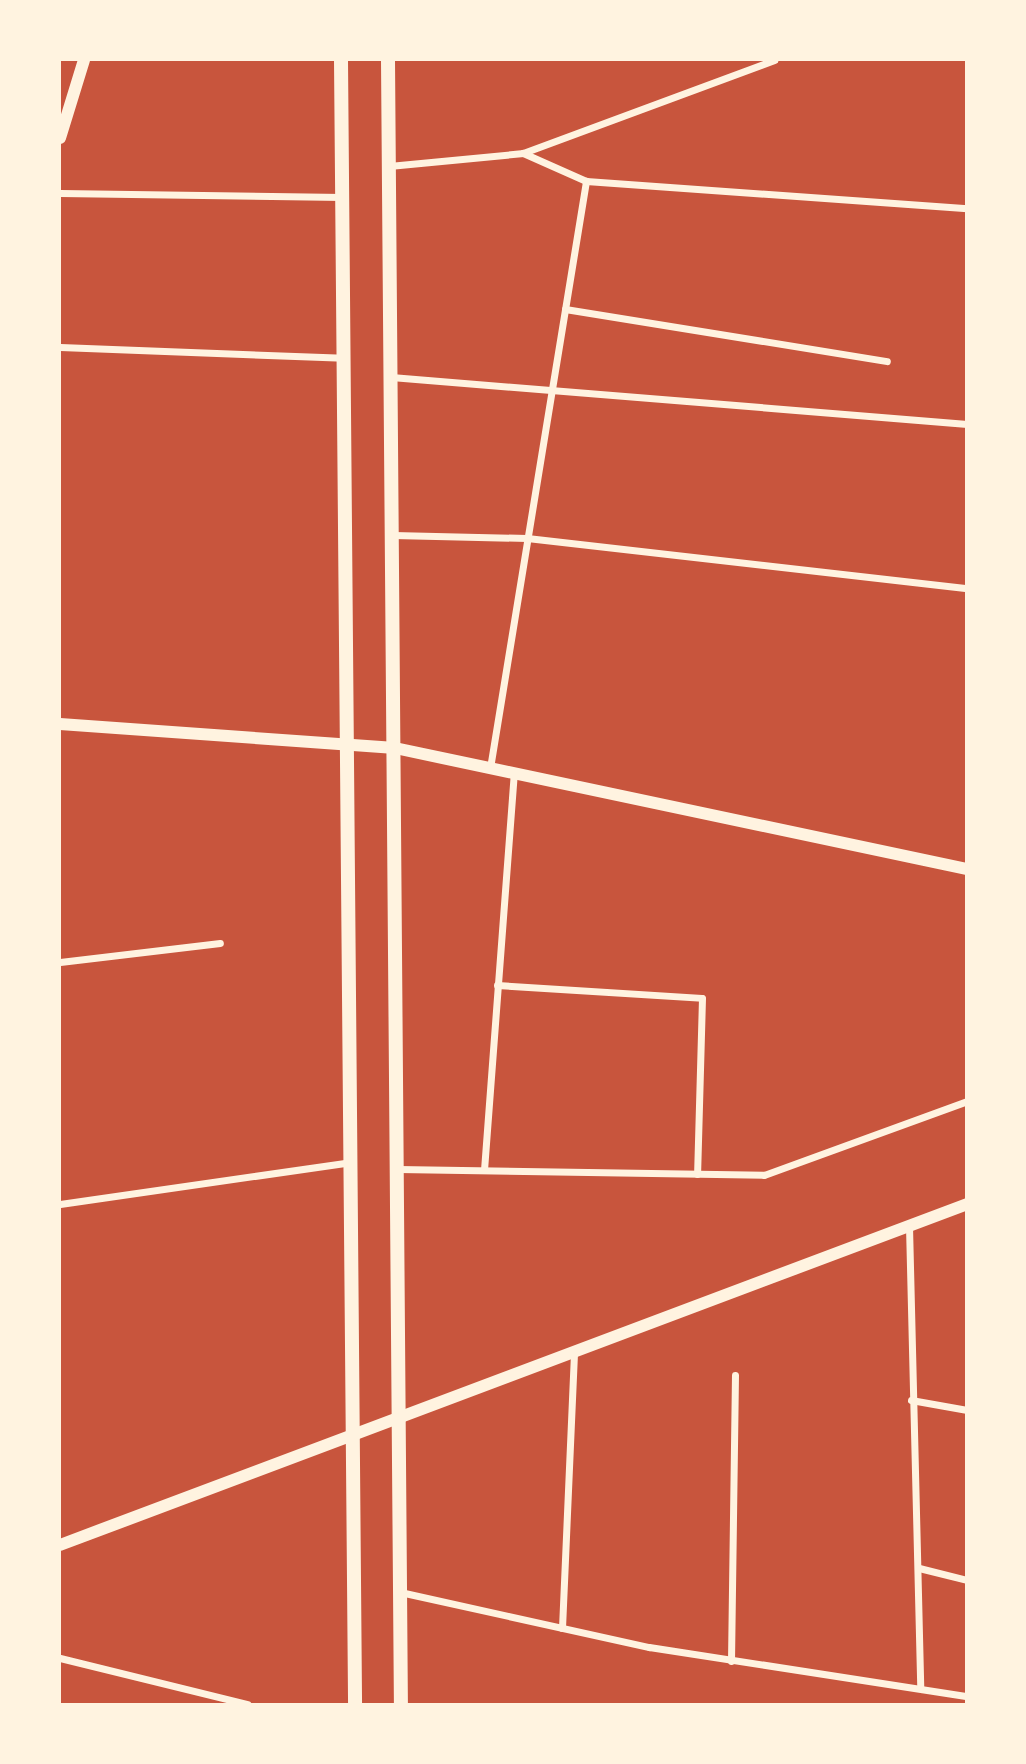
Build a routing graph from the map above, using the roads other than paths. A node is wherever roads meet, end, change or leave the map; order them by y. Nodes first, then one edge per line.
1 (84, 60) edge
2 (341, 60) edge
3 (388, 60) edge
4 (774, 60) edge
5 (60, 138) edge
6 (523, 153) junction
7 (389, 166) junction
8 (586, 181) junction
9 (60, 193) edge
10 (342, 197) junction
11 (967, 208) edge
12 (565, 309) junction
13 (60, 347) edge
14 (343, 358) junction
15 (887, 361) dead end
16 (391, 377) junction
17 (552, 387) junction
18 (967, 424) edge
19 (393, 535) junction
20 (527, 538) junction
21 (967, 588) edge
22 (60, 724) edge
23 (346, 745) junction
24 (395, 748) junction
25 (489, 768) junction
26 (514, 773) junction
27 (967, 869) edge
28 (220, 943) dead end
29 (60, 962) edge
30 (497, 985) junction
31 (967, 1101) edge
32 (350, 1162) junction
33 (398, 1169) junction
34 (484, 1170) junction
35 (697, 1174) junction
36 (60, 1204) edge
37 (967, 1204) edge
38 (909, 1225) junction
39 (574, 1350) junction
40 (735, 1375) dead end
41 (911, 1400) junction
42 (967, 1410) edge
43 (400, 1414) junction
44 (352, 1432) junction
45 (60, 1545) edge
46 (919, 1568) junction
47 (967, 1580) edge
48 (400, 1592) junction
49 (562, 1628) junction
50 (60, 1658) edge
51 (731, 1661) junction
52 (920, 1687) junction
53 (967, 1696) edge
54 (247, 1704) edge
55 (355, 1704) edge
56 (402, 1704) edge

1 - 5 street
2 - 10 main road
3 - 7 main road
4 - 6 street
6 - 7 street
6 - 8 street
7 - 16 main road
8 - 11 street
8 - 12 street
9 - 10 street
10 - 14 main road
12 - 15 street
12 - 17 street
13 - 14 street
14 - 23 main road
16 - 17 street
16 - 19 main road
17 - 18 street
17 - 20 street
19 - 20 street
19 - 24 main road
20 - 21 street
20 - 25 street
22 - 23 street
23 - 24 street
23 - 32 main road
24 - 25 street
24 - 33 main road
25 - 26 street
26 - 27 street
26 - 30 street
28 - 29 street
30 - 34 street
30 - 35 street
31 - 35 street
32 - 36 street
32 - 44 main road
33 - 34 street
33 - 43 main road
34 - 35 street
37 - 38 street
38 - 39 street
38 - 41 street
39 - 43 street
39 - 49 street
40 - 51 street
41 - 42 street
41 - 46 street
43 - 44 street
43 - 48 main road
44 - 45 street
44 - 55 main road
46 - 47 street
46 - 52 street
48 - 49 street
48 - 56 main road
49 - 51 street
50 - 54 street
51 - 52 street
52 - 53 street

